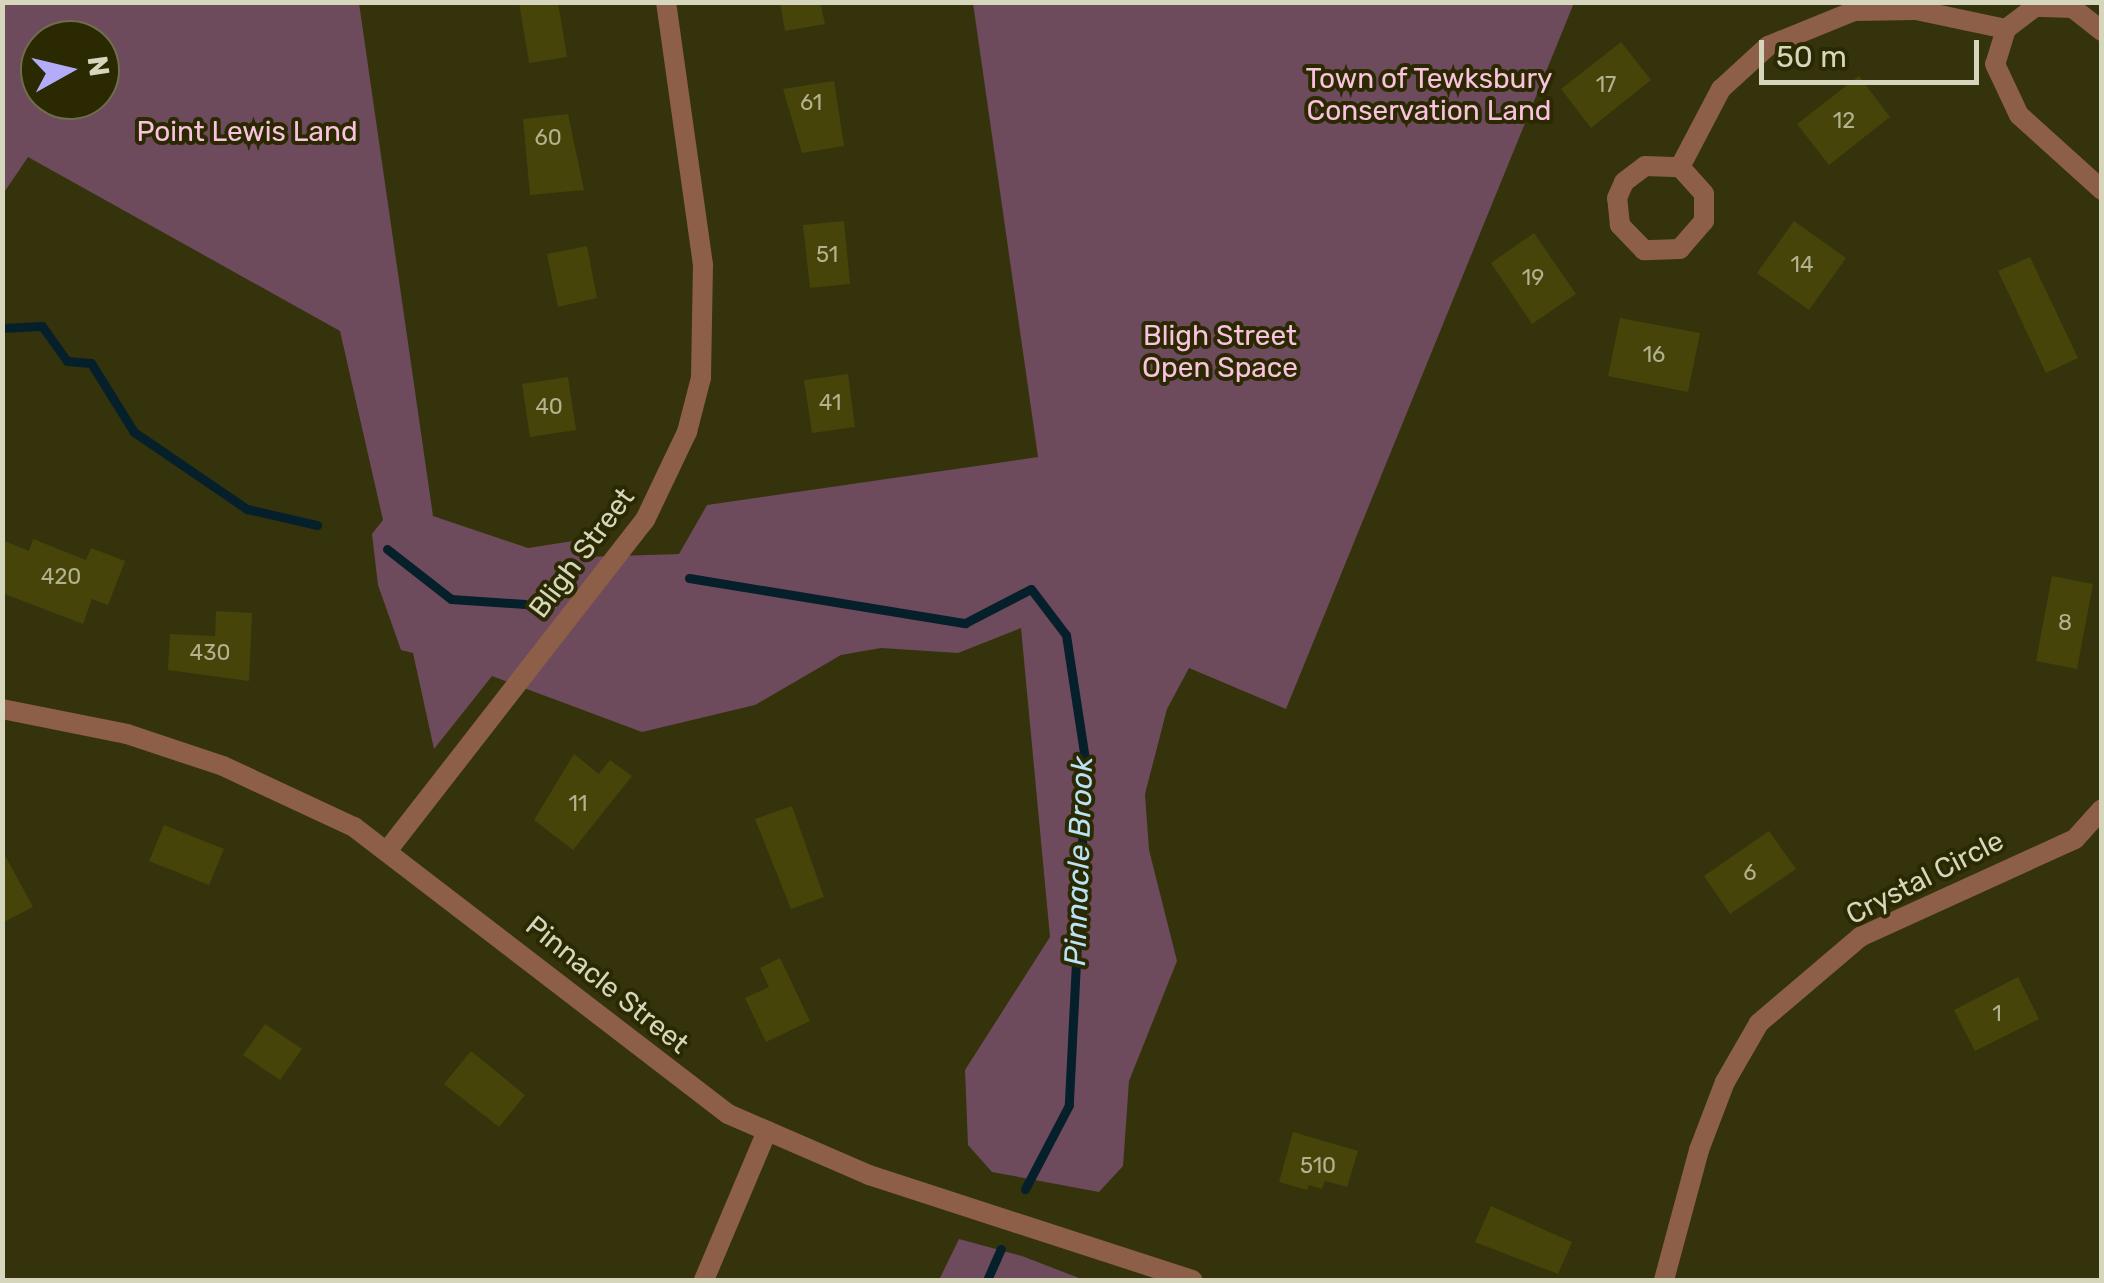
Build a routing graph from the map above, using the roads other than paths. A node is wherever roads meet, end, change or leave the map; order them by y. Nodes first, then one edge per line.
1 (666, 2) edge
2 (2006, 29) junction
3 (2102, 31) edge
4 (1680, 167) junction
5 (2102, 190) edge
6 (2, 709) edge
7 (2102, 809) edge
8 (387, 851) junction
9 (767, 1131) junction
10 (704, 1280) edge
11 (1192, 1280) edge
12 (1664, 1280) edge

1 - 8 street, Bligh Street
2 - 3 street
2 - 4 street
2 - 5 street
4 - 4 street
6 - 8 street, Pinnacle Street
7 - 12 street, Crystal Circle
8 - 9 street, Pinnacle Street
9 - 10 street
9 - 11 street, Pinnacle Street

